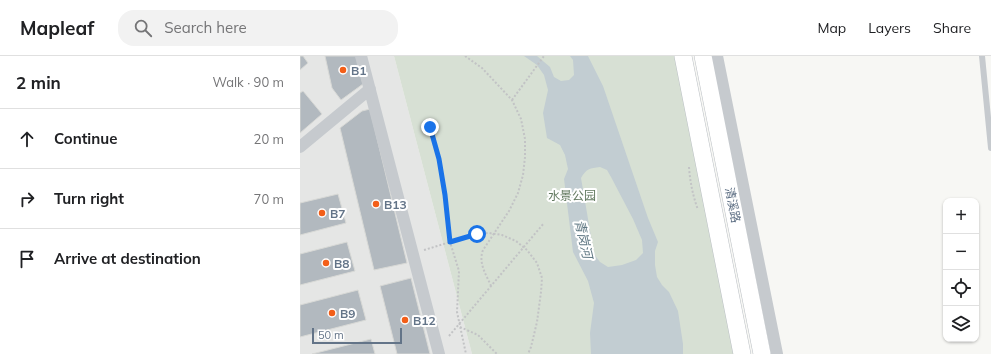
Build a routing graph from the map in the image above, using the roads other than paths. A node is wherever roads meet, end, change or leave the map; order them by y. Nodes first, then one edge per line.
1 (361, 56) edge
2 (683, 56) edge
3 (703, 56) edge
4 (717, 56) edge
5 (982, 56) edge
6 (370, 89) junction
7 (990, 117) edge
8 (300, 147) edge
9 (991, 148) edge
10 (759, 335) junction
11 (741, 347) edge
12 (439, 354) edge
13 (762, 354) edge
14 (777, 354) edge

1 - 6 street
2 - 11 main road, 清溪路
3 - 10 main road, 清溪路
4 - 14 street
5 - 7 lane
6 - 8 street
6 - 12 street
7 - 9 lane
10 - 11 main road
10 - 13 main road, 清溪路

